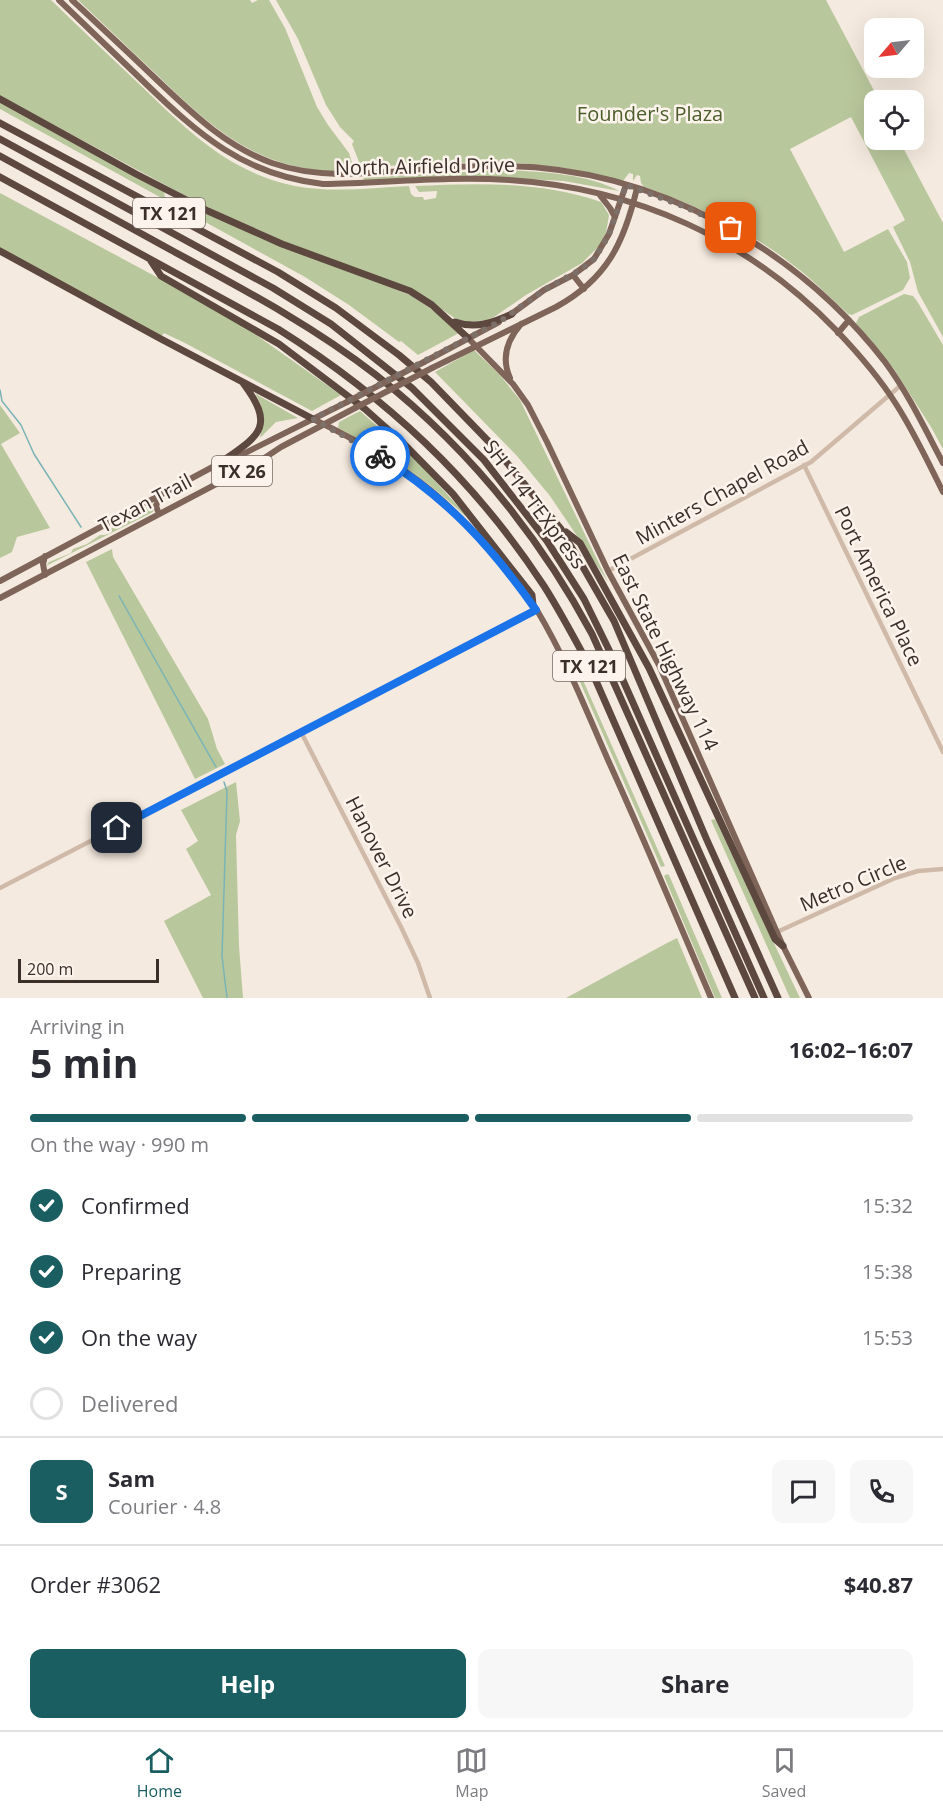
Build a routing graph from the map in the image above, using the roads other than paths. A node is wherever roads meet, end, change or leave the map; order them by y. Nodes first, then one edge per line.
1 (59, 0) edge
2 (72, 0) edge
3 (0, 99) edge
4 (0, 123) edge
5 (0, 139) edge
6 (0, 156) edge
7 (0, 177) edge
8 (626, 185) junction
9 (637, 188) junction
10 (599, 193) junction
11 (620, 199) junction
12 (633, 203) junction
13 (615, 217) junction
14 (0, 251) edge
15 (149, 259) junction
16 (573, 275) junction
17 (584, 289) junction
18 (512, 314) junction
19 (525, 320) junction
20 (849, 320) junction
21 (452, 321) junction
22 (838, 333) junction
23 (468, 338) junction
24 (476, 345) junction
25 (242, 381) junction
26 (513, 384) junction
27 (900, 386) junction
28 (890, 395) junction
29 (313, 419) junction
30 (324, 424) junction
31 (220, 463) junction
32 (943, 463) edge
33 (804, 465) junction
34 (943, 492) edge
35 (160, 495) junction
36 (159, 514) junction
37 (561, 529) junction
38 (45, 556) junction
39 (608, 571) junction
40 (45, 575) junction
41 (0, 581) edge
42 (0, 598) edge
43 (535, 608) junction
44 (301, 732) junction
45 (943, 752) edge
46 (943, 869) edge
47 (0, 888) edge
48 (777, 932) junction
49 (783, 946) junction
50 (430, 998) edge
51 (711, 998) edge
52 (735, 998) edge
53 (755, 998) edge
54 (764, 998) edge
55 (778, 998) edge
56 (809, 998) edge

1 - 10 main road, North Airfield Drive
2 - 8 main road, North Airfield Drive
3 - 21 highway
4 - 37 highway, TX 121
5 - 54 highway, SH 114 TEXpress
6 - 53 highway, SH 114 TEXpress
7 - 15 highway, TX 121
8 - 9 main road, North Airfield Drive
8 - 11 main road, Texan Trail
9 - 12 main road, Texan Trail
9 - 20 main road, North Airfield Drive
10 - 11 main road, North Airfield Drive
10 - 13 main road
11 - 12 main road, North Airfield Drive
11 - 13 main road, Texan Trail
12 - 17 main road, Texan Trail
12 - 22 main road, North Airfield Drive
13 - 16 main road, Texan Trail
14 - 25 highway
15 - 43 highway
15 - 52 highway, TX 121
16 - 17 main road
16 - 18 main road, Texan Trail
17 - 19 main road, Texan Trail
18 - 21 highway
18 - 23 main road, Texan Trail
19 - 24 main road, Texan Trail
19 - 26 main road
20 - 22 main road
20 - 27 main road, North Airfield Drive
21 - 23 highway
22 - 28 main road, North Airfield Drive
23 - 24 main road, East State Highway 114
23 - 29 main road, Texan Trail / TX 26, bridge
24 - 26 main road, East State Highway 114
24 - 30 main road, Texan Trail, bridge
25 - 29 highway
25 - 31 highway
26 - 39 main road, East State Highway 114
27 - 28 street, Minters Chapel Road
27 - 32 main road, North Airfield Drive
28 - 33 street, Minters Chapel Road
28 - 34 main road, North Airfield Drive
29 - 30 main road
29 - 31 main road, Texan Trail / TX 26
30 - 36 main road, Texan Trail / TX 26
30 - 43 main road
31 - 35 main road, Texan Trail / TX 26
33 - 39 street, Minters Chapel Road
33 - 45 street, Port America Place
35 - 36 main road
35 - 38 main road, Texan Trail / TX 26
36 - 40 main road, Texan Trail / TX 26
37 - 49 highway
37 - 55 highway, TX 121
38 - 40 main road
38 - 41 main road, Texan Trail / TX 26
39 - 48 main road, East State Highway 114
40 - 42 main road, Texan Trail / TX 26
43 - 44 street
43 - 51 main road
44 - 47 street
44 - 50 street, Hanover Drive
46 - 48 street, Metro Circle
48 - 49 main road, East State Highway 114
49 - 56 main road, East State Highway 114

